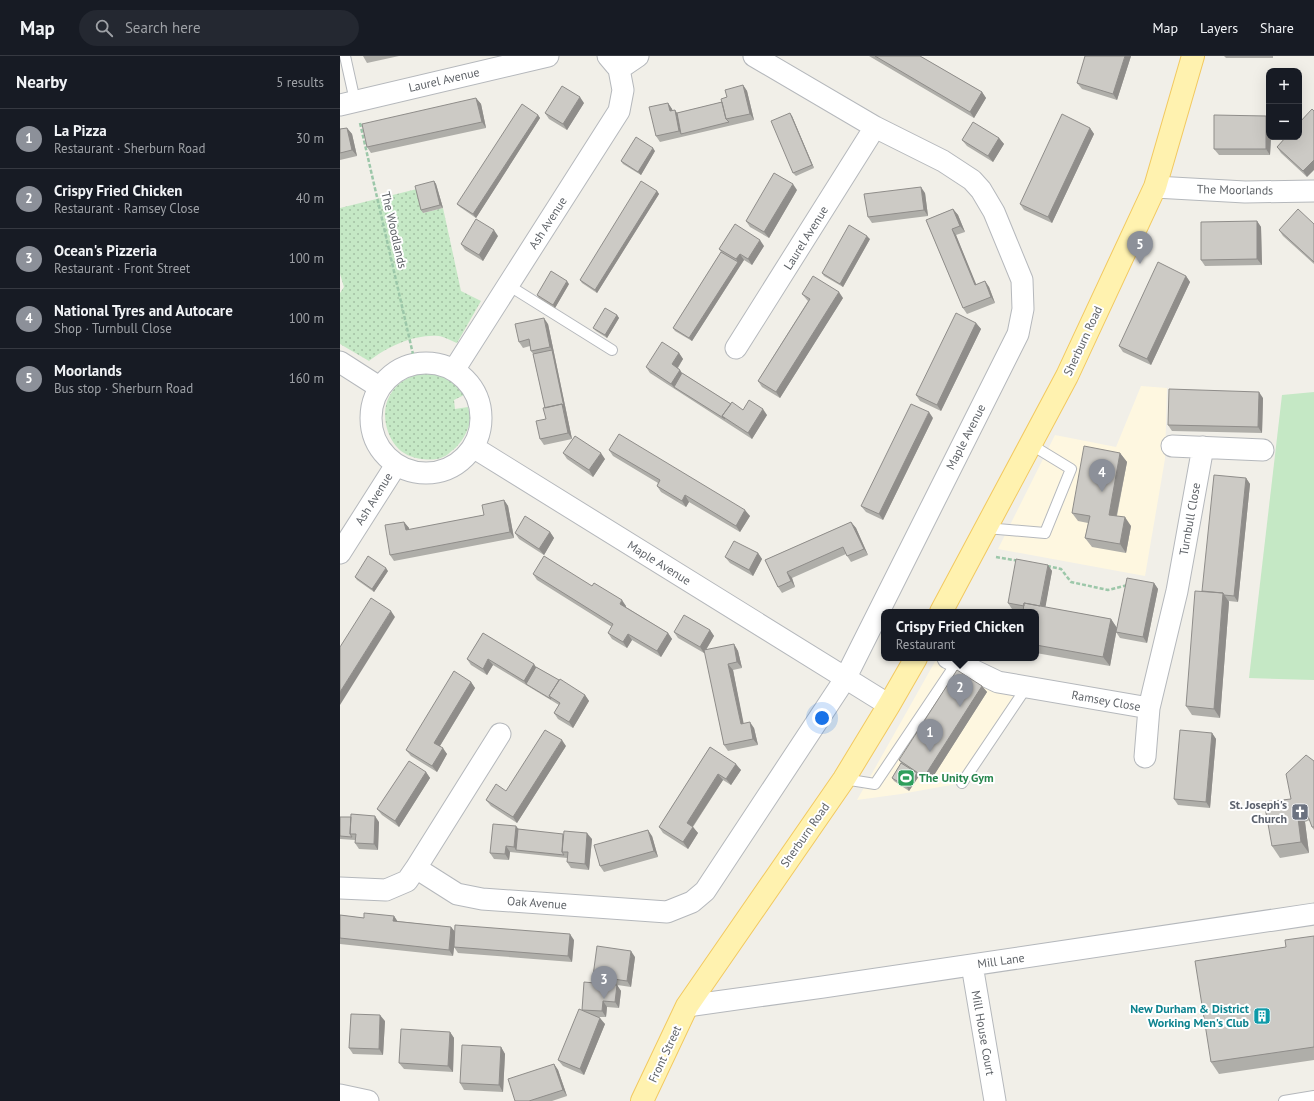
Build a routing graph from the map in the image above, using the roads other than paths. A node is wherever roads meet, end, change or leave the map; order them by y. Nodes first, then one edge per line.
1 (345, 56) edge
2 (548, 56) edge
3 (638, 56) edge
4 (754, 56) edge
5 (1193, 56) edge
6 (613, 63) edge
7 (348, 103) edge
8 (875, 127) junction
9 (1155, 187) junction
10 (1314, 191) edge
11 (508, 286) junction
12 (736, 348) dead end
13 (612, 350) dead end
14 (340, 362) edge
15 (454, 370) junction
16 (379, 387) junction
17 (1030, 444) junction
18 (1172, 446) dead end
19 (473, 447) junction
20 (1203, 447) junction
21 (1263, 450) dead end
22 (396, 465) junction
23 (981, 537) junction
24 (340, 554) edge
25 (1177, 591) joint
26 (943, 609) edge
27 (914, 661) edge
28 (952, 661) edge
29 (955, 661) edge
30 (845, 679) junction
31 (1026, 688) junction
32 (889, 705) junction
33 (1149, 708) junction
34 (500, 734) dead end
35 (1144, 757) dead end
36 (844, 779) junction
37 (962, 783) dead end
38 (416, 868) junction
39 (340, 888) edge
40 (667, 912) joint
41 (1314, 914) edge
42 (972, 965) junction
43 (687, 1006) junction
44 (1314, 1096) edge
45 (344, 1097) edge
46 (368, 1101) edge
47 (642, 1101) edge
48 (995, 1101) edge
49 (1284, 1101) edge

1 - 7 lane
2 - 7 street, Laurel Avenue
3 - 6 street
4 - 8 street
5 - 9 main road, Sherburn Road
6 - 11 street, Ash Avenue
8 - 12 street, Laurel Avenue
8 - 30 street, Maple Avenue
9 - 10 street, The Moorlands
9 - 17 main road, Sherburn Road
11 - 13 lane
11 - 15 street, Ash Avenue
14 - 16 street
15 - 16 street, Ash Avenue
15 - 19 street, Ash Avenue
16 - 22 street, Ash Avenue
17 - 23 main road, Sherburn Road
17 - 23 lane
18 - 20 street
19 - 22 street, Ash Avenue
19 - 30 street, Maple Avenue
20 - 21 street
20 - 25 street, Turnbull Close
22 - 24 street, Ash Avenue
23 - 26 main road, Sherburn Road
25 - 33 street, Ramsey Close
27 - 32 main road, Sherburn Road
28 - 36 lane
29 - 31 street, Ramsey Close
30 - 32 street, Maple Avenue
30 - 40 street, Maple Avenue
31 - 33 street, Ramsey Close
31 - 37 lane
32 - 36 main road, Sherburn Road
33 - 35 street
34 - 38 street
36 - 43 main road, Sherburn Road
38 - 39 street
38 - 40 street, Oak Avenue
41 - 42 street, Mill Lane
42 - 43 street, Mill Lane
42 - 48 street, Mill House Court
43 - 47 main road, Front Street
44 - 49 lane
45 - 46 street

